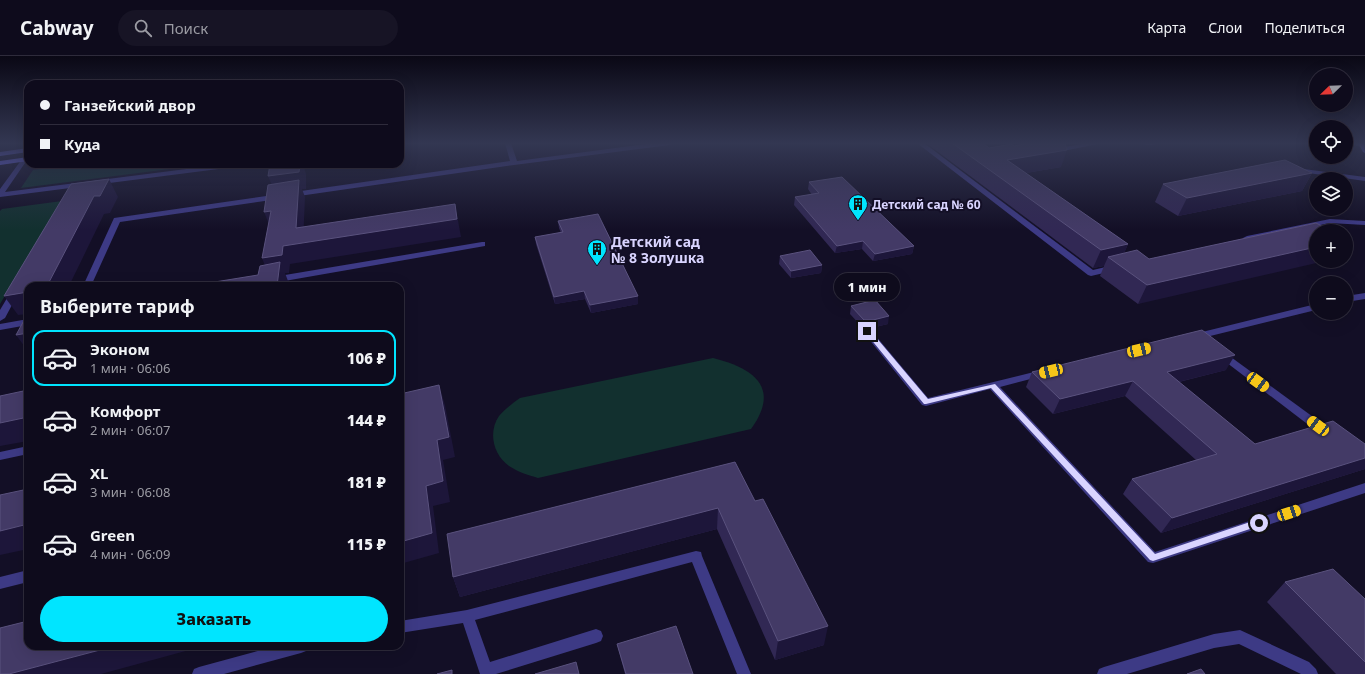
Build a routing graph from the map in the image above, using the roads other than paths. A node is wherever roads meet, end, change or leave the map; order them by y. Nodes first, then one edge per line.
1 (17, 172) edge
2 (179, 172) edge
3 (452, 172) edge
4 (958, 172) edge
5 (1305, 172) edge
6 (1365, 179) edge
7 (0, 194) edge
8 (1365, 223) edge
9 (1240, 240) edge
10 (482, 244) dead end
11 (1121, 266) edge
12 (266, 281) edge
13 (89, 282) edge
14 (19, 285) edge
15 (1365, 296) edge
16 (1353, 299) edge
17 (1309, 309) edge
18 (0, 318) edge
19 (24, 323) edge
20 (0, 327) edge
21 (867, 331) edge
22 (1197, 336) junction
23 (1182, 340) edge
24 (1053, 371) edge
25 (992, 386) junction
26 (1333, 438) edge
27 (24, 451) edge
28 (0, 456) edge
29 (1365, 488) edge
30 (24, 577) edge
31 (0, 583) edge
32 (467, 616) junction
33 (404, 626) edge
34 (596, 636) dead end
35 (286, 650) edge
36 (486, 672) edge
37 (199, 674) edge
38 (744, 674) edge
39 (1104, 674) edge
40 (1311, 674) edge

1 - 7 street
2 - 7 street
3 - 13 street
4 - 11 street
5 - 6 street
8 - 9 street
10 - 12 street
14 - 18 street
15 - 16 street
17 - 22 street
19 - 20 street
21 - 25 street
22 - 23 street
22 - 26 street
24 - 25 street
25 - 29 street
27 - 28 street
30 - 31 street
32 - 33 street
32 - 36 street
32 - 38 street
34 - 36 street
35 - 37 street
39 - 40 street

